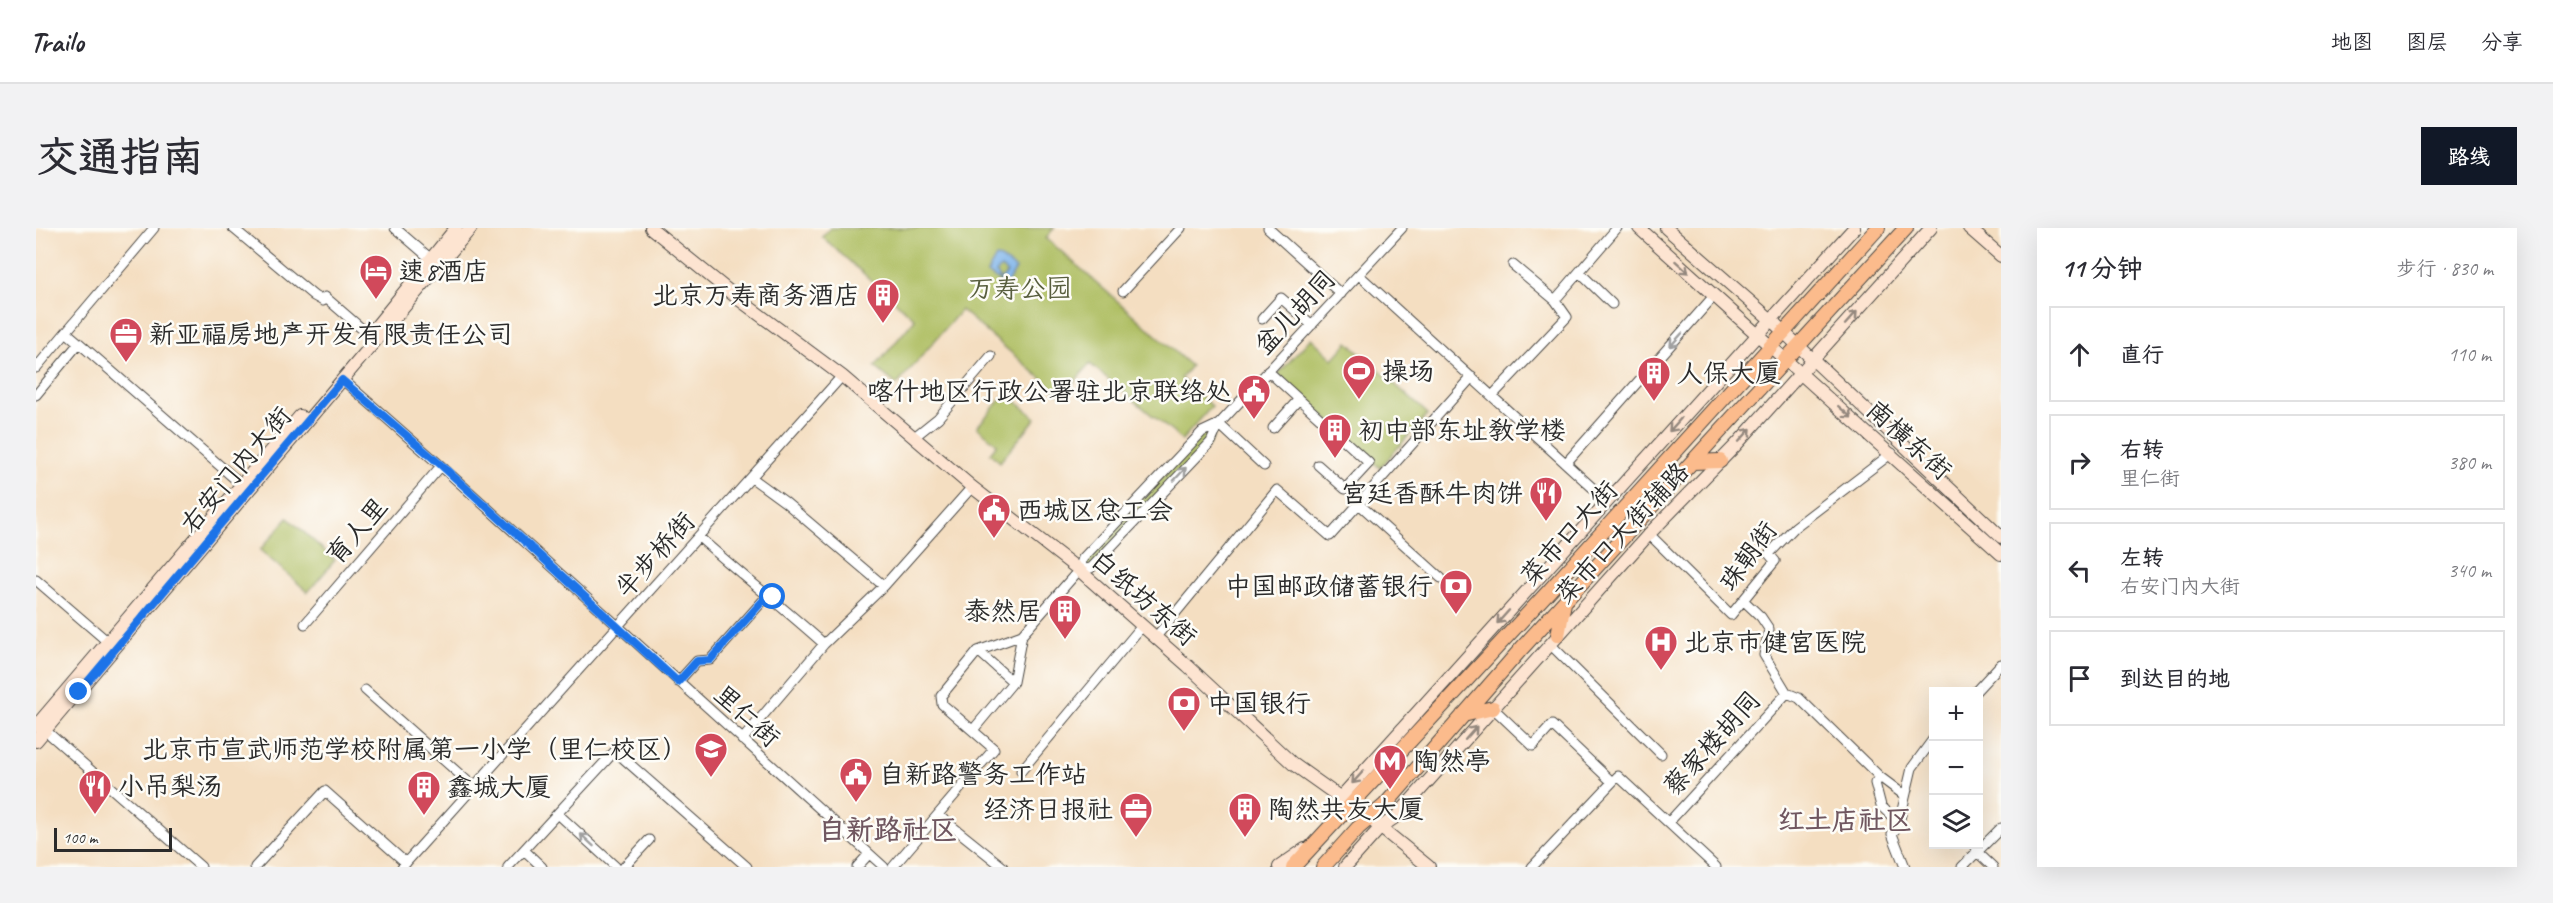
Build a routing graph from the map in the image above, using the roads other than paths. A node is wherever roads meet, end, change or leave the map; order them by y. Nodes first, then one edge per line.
1 (154, 228) edge
2 (232, 228) edge
3 (395, 228) edge
4 (456, 228) edge
5 (471, 228) edge
6 (651, 228) edge
7 (1181, 228) edge
8 (1268, 228) edge
9 (1402, 228) edge
10 (1617, 228) edge
11 (1639, 228) edge
12 (1666, 228) edge
13 (1854, 228) edge
14 (1878, 228) edge
15 (1906, 228) edge
16 (1931, 228) edge
17 (1970, 228) edge
18 (1980, 228) edge
19 (2001, 247) edge
20 (2001, 256) edge
21 (432, 260) junction
22 (1513, 265) dead end
23 (1579, 272) junction
24 (1359, 275) junction
25 (1123, 291) dead end
26 (1341, 294) junction
27 (1714, 296) junction
28 (1555, 300) junction
29 (1612, 304) dead end
30 (1262, 319) dead end
31 (1770, 319) junction
32 (1312, 325) junction
33 (1783, 331) junction
34 (66, 332) junction
35 (369, 334) junction
36 (1756, 334) junction
37 (79, 344) junction
38 (1770, 346) junction
39 (1798, 347) junction
40 (992, 356) dead end
41 (1786, 360) junction
42 (1812, 361) junction
43 (37, 366) edge
44 (1268, 371) junction
45 (1801, 374) junction
46 (842, 376) junction
47 (1472, 377) junction
48 (342, 380) junction
49 (36, 395) edge
50 (1492, 396) junction
51 (1299, 399) junction
52 (1219, 424) junction
53 (1273, 428) dead end
54 (913, 438) junction
55 (1892, 453) junction
56 (1720, 461) junction
57 (1693, 462) junction
58 (1566, 463) junction
59 (441, 465) junction
60 (1318, 465) dead end
61 (1264, 466) dead end
62 (752, 478) junction
63 (242, 485) junction
64 (972, 487) junction
65 (1606, 501) junction
66 (1359, 504) junction
67 (1649, 534) junction
68 (699, 537) junction
69 (2001, 537) edge
70 (2001, 554) edge
71 (1079, 570) junction
72 (1442, 578) dead end
73 (36, 580) edge
74 (884, 586) junction
75 (769, 594) junction
76 (1743, 600) junction
77 (1564, 603) junction
78 (305, 624) dead end
79 (1142, 626) junction
80 (618, 627) junction
81 (1022, 635) junction
82 (1155, 638) junction
83 (1554, 640) junction
84 (108, 642) junction
85 (824, 644) junction
86 (978, 651) junction
87 (2001, 664) edge
88 (678, 682) junction
89 (1013, 682) junction
90 (1980, 687) edge
91 (365, 690) dead end
92 (1786, 693) junction
93 (1493, 708) junction
94 (1463, 715) junction
95 (41, 728) edge
96 (973, 730) junction
97 (742, 740) junction
98 (36, 741) edge
99 (1932, 741) edge
100 (1661, 754) dead end
101 (1021, 771) dead end
102 (1880, 777) junction
103 (1615, 779) junction
104 (474, 787) junction
105 (1904, 795) junction
106 (1345, 802) junction
107 (558, 814) junction
108 (938, 815) junction
109 (1669, 822) junction
110 (1375, 823) junction
111 (1899, 823) junction
112 (2001, 828) edge
113 (649, 840) dead end
114 (1314, 843) junction
115 (524, 850) junction
116 (1976, 851) junction
117 (869, 854) junction
118 (404, 865) edge
119 (201, 867) edge
120 (255, 867) edge
121 (508, 867) edge
122 (542, 867) edge
123 (616, 867) edge
124 (624, 867) edge
125 (747, 867) edge
126 (857, 867) edge
127 (884, 867) edge
128 (893, 867) edge
129 (1003, 867) edge
130 (1279, 867) edge
131 (1293, 867) edge
132 (1323, 867) edge
133 (1345, 867) edge
134 (1429, 867) edge
135 (1532, 867) edge
136 (1716, 867) edge
137 (1905, 867) edge
138 (1962, 867) edge
139 (1993, 867) edge

1 - 34 street
2 - 35 street
3 - 21 street
4 - 21 street, 右安门内大街
5 - 48 street, 右安门内大街
6 - 46 street, 白纸坊东街
7 - 25 street
8 - 26 street
9 - 24 street, 盆儿胡同
10 - 23 street
11 -> 27 street, 南横东街
12 - 31 street, 南横东街
13 - 31 street, 菜市口大街辅路
14 - 33 main road, 菜市口大街
15 - 39 main road, 菜市口大街
42 -> 16 street, 菜市口大街辅路
17 - 20 street
18 - 19 street
21 - 35 street, 右安门内大街
22 - 28 street
23 - 28 street
23 - 29 street
24 - 26 street, 盆儿胡同
24 - 47 street
26 - 32 street, 盆儿胡同
27 - 36 street, 南横东街
27 -> 58 street
28 - 50 street
30 - 32 street
31 - 33 street, 南横东街
31 - 36 street, 菜市口大街辅路
32 - 44 street, 盆儿胡同
33 - 38 main road, 菜市口大街
33 - 39 street, 南横东街
34 - 37 street
34 - 43 street
35 - 63 street, 右安门内大街
36 - 38 street, 南横东街
36 -> 65 street, 菜市口大街辅路
37 - 49 street
37 - 63 street
38 - 41 street, 南横东街
38 - 106 main road, 菜市口大街
39 - 41 main road, 菜市口大街
39 - 42 street, 南横东街
40 - 54 street
41 - 45 street, 南横东街
41 - 57 main road, 菜市口大街
42 - 45 street, 菜市口大街辅路
42 - 69 street, 南横东街
44 - 51 street
44 - 52 street, 盆儿胡同
45 -> 55 street, 南横东街
56 -> 45 street, 菜市口大街辅路
46 - 54 street, 白纸坊东街
46 - 62 street, 半步桥街
47 - 50 street
47 - 66 street
48 - 59 street, 里仁街
48 - 95 street, 右安门内大街
50 - 58 street
51 - 53 street
51 - 60 street
52 - 61 street
52 - 71 street, 盆儿胡同
54 - 64 street, 白纸坊东街
55 - 70 street, 南横东街
55 - 76 street, 珠朝街
56 - 57 main road
56 - 67 street, 菜市口大街辅路
57 - 77 main road, 菜市口大街
58 - 65 street
59 - 78 street, 育人里
59 - 80 street, 里仁街
62 - 68 street, 半步桥街
62 - 74 street
63 - 84 street, 右安门内大街
64 - 71 street, 白纸坊东街
64 - 74 street
65 -> 106 street, 菜市口大街辅路
66 - 72 street
66 - 82 street
67 - 76 street, 珠朝街
67 - 83 street, 菜市口大街辅路
68 - 75 street
68 - 80 street, 半步桥街
71 - 79 street, 白纸坊东街
71 - 81 street, 盆儿胡同
73 - 84 street
74 - 85 street
75 - 85 street
75 - 88 street
76 - 92 street
77 - 83 main road
77 - 94 main road, 菜市口大街
79 - 82 street, 白纸坊东街
79 - 101 street
80 - 88 street, 里仁街
80 - 104 street, 半步桥街
81 - 86 street
81 - 89 street
82 - 106 street, 白纸坊东街
83 - 93 street, 菜市口大街辅路
83 - 100 street
84 - 95 street, 右安门内大街
85 - 97 street
86 - 89 street
86 - 96 street
87 - 90 street
88 - 97 street, 里仁街
89 - 96 street
91 - 104 street
92 - 102 street
92 - 109 street, 蔡家楼胡同
93 - 94 main road
93 - 103 street
110 -> 93 street, 菜市口大街辅路
94 - 110 main road, 菜市口大街
95 - 98 street, 右安门内大街
95 - 119 street
96 - 108 street
97 - 117 street, 里仁街
99 - 105 street
102 - 105 street
102 - 111 street
103 - 109 street
103 - 135 street
104 - 118 street, 半步桥街
105 - 111 street
106 - 110 street, 白纸坊东街
106 - 114 main road, 菜市口大街
107 - 115 street
123 -> 107 street
107 - 125 street
108 - 128 street
108 - 129 street
109 - 136 street
110 - 132 main road, 菜市口大街
110 - 133 street, 菜市口大街辅路
110 - 134 street, 白纸坊东街
111 - 137 street
112 - 116 street
113 - 124 street
114 - 130 street
114 - 131 main road, 菜市口大街
115 - 121 street
115 - 122 street
116 - 138 street
116 - 139 street
117 - 126 street
117 - 127 street, 里仁街
118 - 120 street

